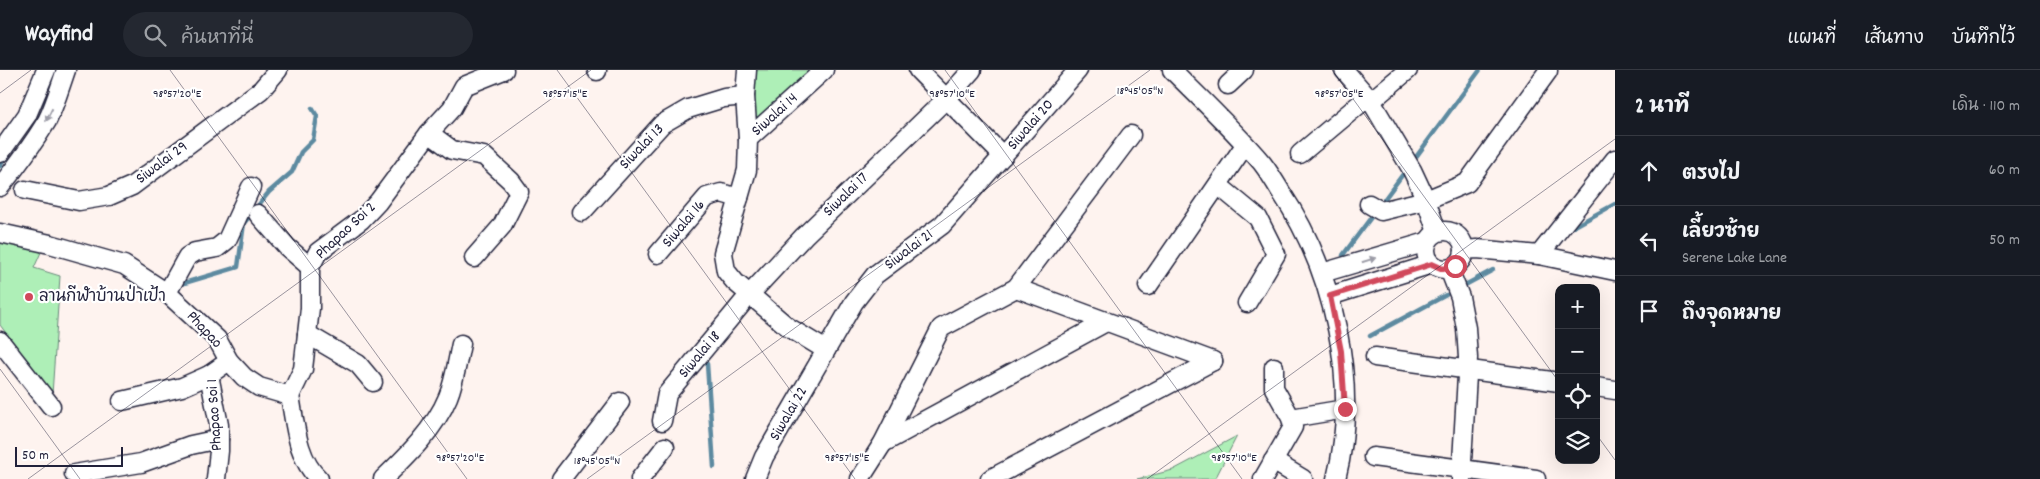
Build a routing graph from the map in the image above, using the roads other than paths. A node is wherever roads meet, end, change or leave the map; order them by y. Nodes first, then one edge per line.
1 (46, 70) edge
2 (66, 70) edge
3 (278, 70) edge
4 (504, 70) edge
5 (747, 70) edge
6 (824, 70) edge
7 (918, 70) edge
8 (972, 70) edge
9 (1078, 70) edge
10 (1172, 70) edge
11 (1244, 70) edge
12 (1344, 70) edge
13 (1408, 70) edge
14 (1548, 71) edge
15 (488, 73) edge
16 (1228, 84) dead end
17 (745, 96) junction
18 (1370, 99) junction
19 (945, 100) junction
20 (429, 133) junction
21 (1131, 135) dead end
22 (748, 139) junction
23 (1245, 146) junction
24 (0, 153) edge
25 (1300, 154) dead end
26 (1003, 156) junction
27 (1615, 159) edge
28 (1218, 185) junction
29 (0, 187) edge
30 (251, 187) dead end
31 (25, 190) dead end
32 (739, 198) junction
33 (1426, 200) junction
34 (1375, 207) dead end
35 (582, 212) dead end
36 (258, 214) dead end
37 (0, 233) edge
38 (1432, 237) junction
39 (1464, 250) junction
40 (658, 254) dead end
41 (1536, 255) junction
42 (474, 258) dead end
43 (1432, 264) junction
44 (310, 268) junction
45 (1449, 269) junction
46 (1615, 270) edge
47 (1322, 274) junction
48 (1148, 286) dead end
49 (1016, 288) junction
50 (167, 293) junction
51 (750, 294) junction
52 (1330, 296) junction
53 (1247, 303) dead end
54 (1106, 322) junction
55 (307, 334) junction
56 (0, 341) edge
57 (460, 344) dead end
58 (826, 350) junction
59 (1375, 358) dead end
60 (229, 361) junction
61 (1274, 367) dead end
62 (1467, 370) junction
63 (209, 375) junction
64 (1555, 381) edge
65 (373, 382) dead end
66 (1600, 388) edge
67 (1615, 390) edge
68 (290, 396) junction
69 (122, 401) dead end
70 (620, 402) dead end
71 (51, 406) dead end
72 (1345, 409) junction
73 (1291, 418) junction
74 (662, 421) dead end
75 (219, 439) junction
76 (883, 444) junction
77 (665, 447) dead end
78 (1373, 457) dead end
79 (1273, 461) junction
80 (1462, 473) edge
81 (74, 474) dead end
82 (216, 479) edge
83 (319, 479) edge
84 (382, 479) edge
85 (561, 479) edge
86 (640, 479) edge
87 (755, 479) edge
88 (860, 479) edge
89 (990, 479) edge
90 (1263, 479) edge
91 (1303, 479) edge
92 (1336, 479) edge
93 (1536, 479) edge

1 - 24 street
2 -> 29 street
3 - 31 street, Siwalai 29
4 - 15 street, Phapao Soi 2
5 - 17 street
6 - 22 street, Siwalai 14
7 - 19 street
8 - 19 street, Siwalai 17
9 - 26 street, Siwalai 20
10 - 23 street
11 - 16 street
12 - 18 street
13 - 18 street
14 - 33 street
15 - 20 street, Phapao Soi 2
17 - 22 street
17 - 35 street, Siwalai 13
18 - 25 street
18 - 33 street
19 - 26 street
19 - 51 street, Siwalai 17
20 - 42 street
20 - 44 street, Phapao Soi 2
21 - 49 street
22 - 32 street
23 - 28 street
23 - 47 street
26 - 58 street, Siwalai 21
27 - 41 street
28 - 48 street
28 - 53 street
30 - 50 street
32 - 40 street, Siwalai 16
32 - 51 street
33 - 34 street
33 - 38 street
36 - 44 street
37 - 50 street, Phapao
38 - 39 street
38 - 43 street
47 -> 38 street
39 - 41 street
39 - 45 street
41 - 46 street
43 - 45 street
43 - 52 street
44 - 55 street, Phapao Soi 2
45 - 62 street
47 - 52 street
49 - 54 street
49 - 76 street
50 - 60 street, Phapao
51 - 58 street
51 - 74 street, Siwalai 18
52 - 72 street
54 - 76 street
54 - 89 street
55 - 65 street
55 - 68 street, Phapao Soi 2
56 - 71 street
57 - 84 street
58 - 87 street, Siwalai 22
59 - 62 street
60 - 63 street, Phapao Soi 1
60 - 68 street, Phapao
61 - 73 street
62 - 64 street
62 - 80 street
63 - 69 street
63 - 75 street, Phapao Soi 1
66 - 67 street
68 - 83 street
70 - 85 street
72 - 73 street
72 - 92 street
73 - 79 street
75 - 81 street
75 - 82 street, Phapao Soi 1
76 - 88 street
77 - 86 street
78 - 80 street
79 - 90 street
79 - 91 street
80 - 93 street

